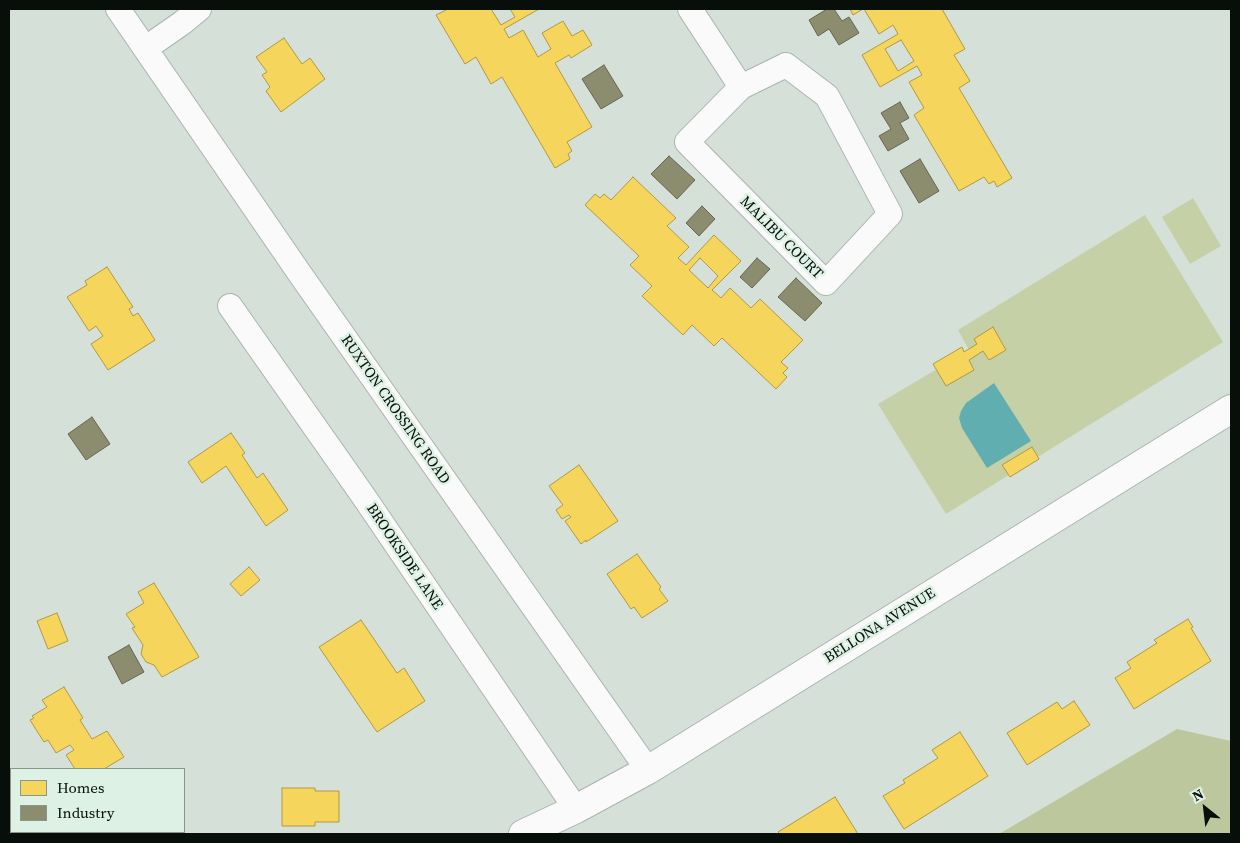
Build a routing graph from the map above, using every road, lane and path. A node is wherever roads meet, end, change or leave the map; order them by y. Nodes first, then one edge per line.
1 (118, 9) edge
2 (199, 9) edge
3 (690, 9) edge
4 (146, 48) junction
5 (741, 87) junction
6 (230, 306) dead end
7 (1231, 408) edge
8 (648, 770) junction
9 (576, 809) junction
10 (523, 834) edge

1 - 4 street, RUXTON CROSSING ROAD
2 - 4 street
3 - 5 street
4 - 8 street, RUXTON CROSSING ROAD
5 - 5 street, MALIBU COURT
6 - 9 street, BROOKSIDE LANE
7 - 8 street, BELLONA AVENUE
8 - 9 street, BELLONA AVENUE
9 - 10 street, BELLONA AVENUE

